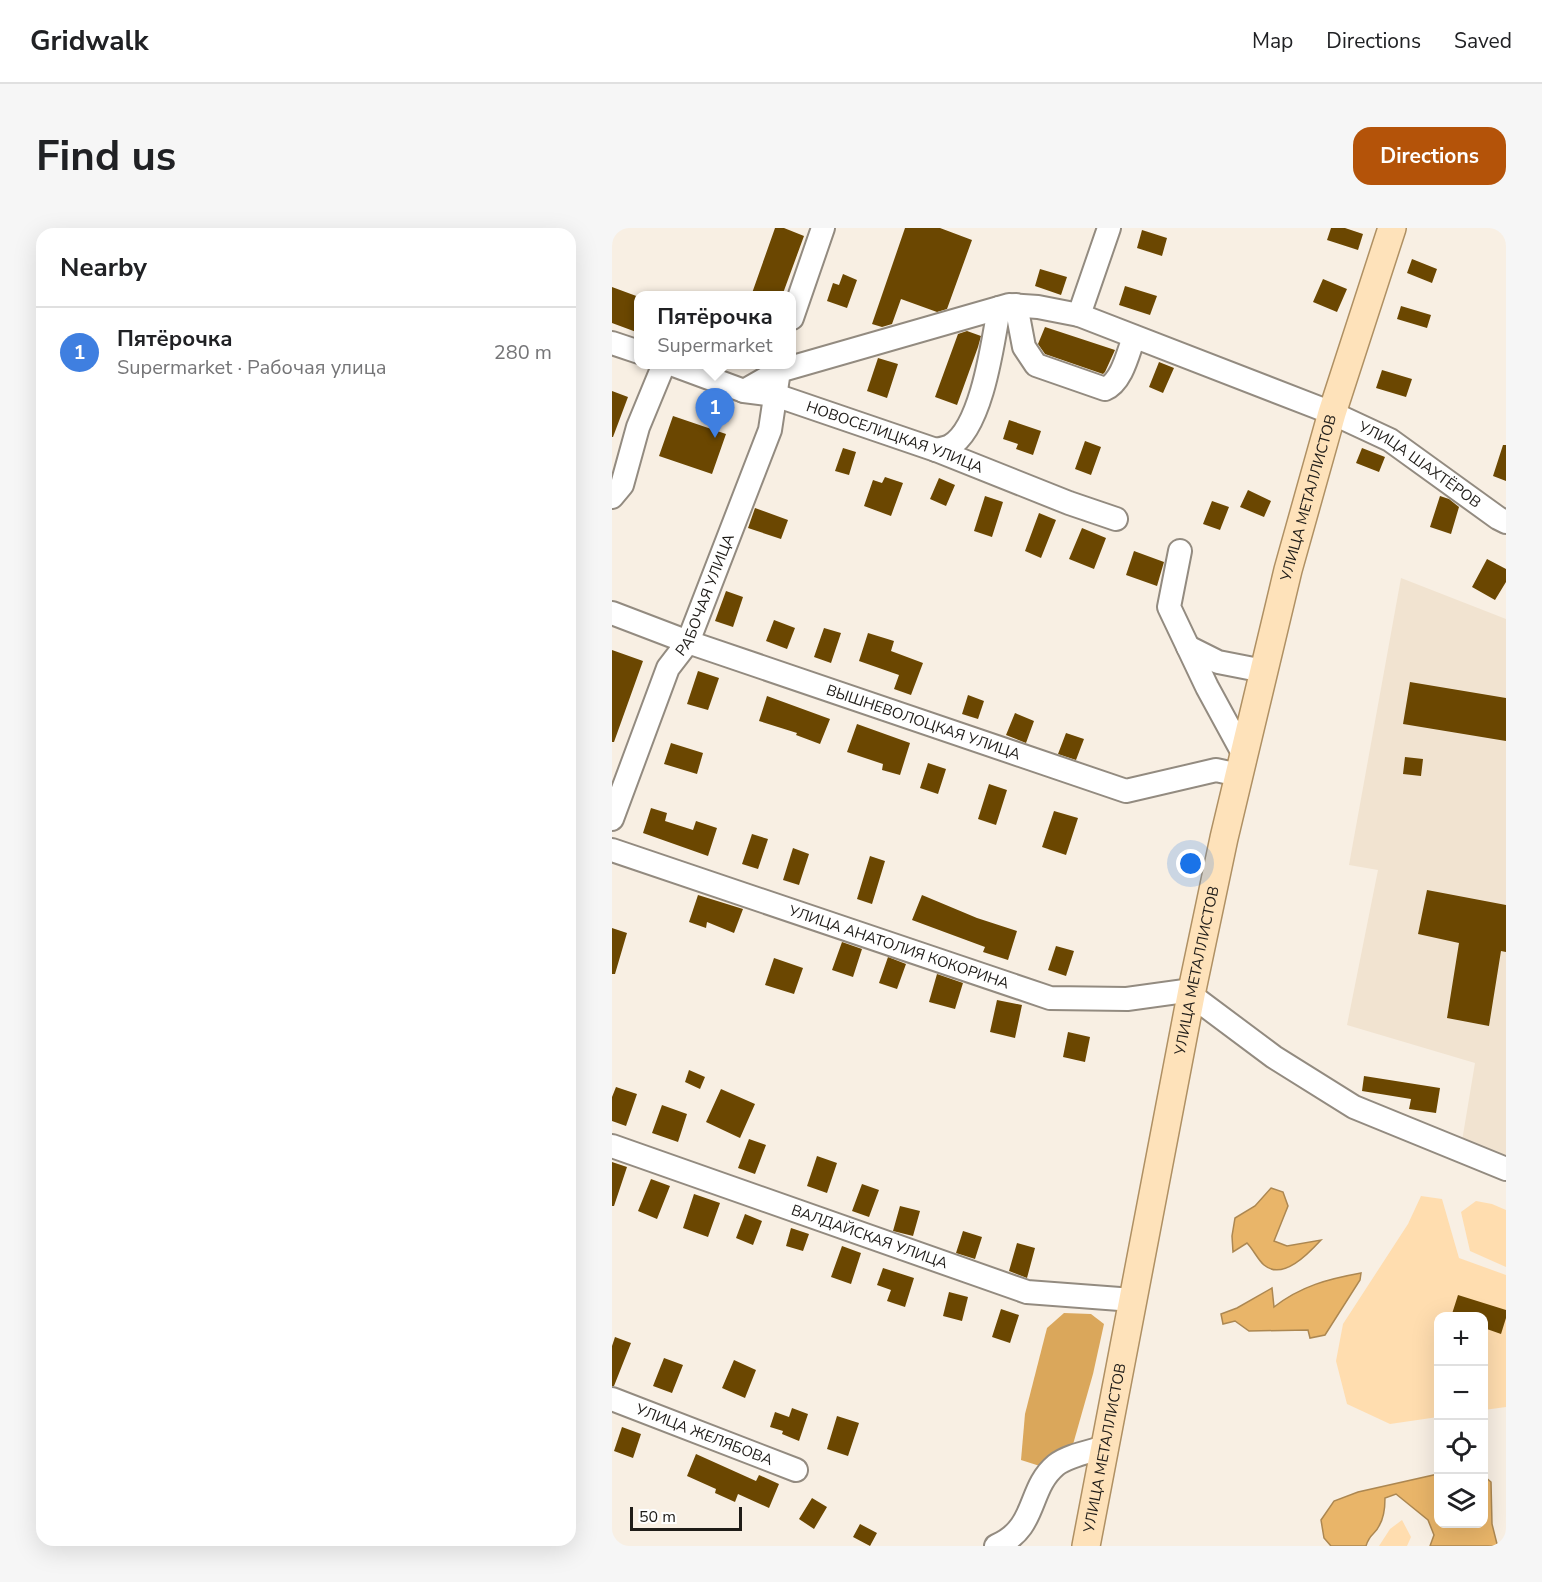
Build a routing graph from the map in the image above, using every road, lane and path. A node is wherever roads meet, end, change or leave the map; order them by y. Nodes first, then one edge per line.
1 (823, 228) edge
2 (1109, 228) edge
3 (1392, 228) edge
4 (796, 306) edge
5 (1008, 306) junction
6 (1079, 315) junction
7 (1134, 337) junction
8 (612, 343) edge
9 (634, 350) edge
10 (796, 364) edge
11 (662, 369) edge
12 (685, 369) edge
13 (778, 369) edge
14 (780, 369) edge
15 (744, 391) junction
16 (775, 395) junction
17 (1332, 413) junction
18 (936, 450) junction
19 (612, 497) edge
20 (1116, 519) dead end
21 (1506, 522) edge
22 (1180, 551) dead end
23 (612, 613) edge
24 (688, 642) junction
25 (1188, 647) junction
26 (1264, 671) junction
27 (1242, 765) junction
28 (612, 819) edge
29 (612, 850) edge
30 (1192, 992) junction
31 (612, 1146) edge
32 (1506, 1168) edge
33 (1133, 1300) junction
34 (612, 1399) edge
35 (1105, 1447) junction
36 (796, 1470) dead end
37 (996, 1546) edge
38 (1086, 1546) edge

1 - 4 street
2 - 6 street
3 - 17 main road, УЛИЦА МЕТАЛЛИСТОВ
5 - 6 street, УЛИЦА ШАХТЁРОВ
5 - 7 street
5 - 10 street
5 - 18 street
6 - 7 street, УЛИЦА ШАХТЁРОВ
7 - 17 street, УЛИЦА ШАХТЁРОВ
8 - 9 street
11 - 19 street
12 - 15 street, НОВОСЕЛИЦКАЯ УЛИЦА
13 - 15 street
14 - 16 street, РАБОЧАЯ УЛИЦА
15 - 16 street, НОВОСЕЛИЦКАЯ УЛИЦА
16 - 18 street, НОВОСЕЛИЦКАЯ УЛИЦА
16 - 24 street, РАБОЧАЯ УЛИЦА
17 - 21 street, УЛИЦА ШАХТЁРОВ
17 - 26 main road, УЛИЦА МЕТАЛЛИСТОВ
18 - 20 street, НОВОСЕЛИЦКАЯ УЛИЦА
22 - 25 street
23 - 24 street, ВЫШНЕВОЛОЦКАЯ УЛИЦА
24 - 27 street, ВЫШНЕВОЛОЦКАЯ УЛИЦА
24 - 28 street, РАБОЧАЯ УЛИЦА
25 - 26 street
25 - 27 street
26 - 27 main road, УЛИЦА МЕТАЛЛИСТОВ
27 - 30 main road, УЛИЦА МЕТАЛЛИСТОВ
29 - 30 street, УЛИЦА АНАТОЛИЯ КОКОРИНА
30 - 32 street
30 - 33 main road, УЛИЦА МЕТАЛЛИСТОВ
31 - 33 street, ВАЛДАЙСКАЯ УЛИЦА
33 - 35 main road, УЛИЦА МЕТАЛЛИСТОВ
34 - 36 street, УЛИЦА ЖЕЛЯБОВА
35 - 37 street
35 - 38 main road, УЛИЦА МЕТАЛЛИСТОВ

